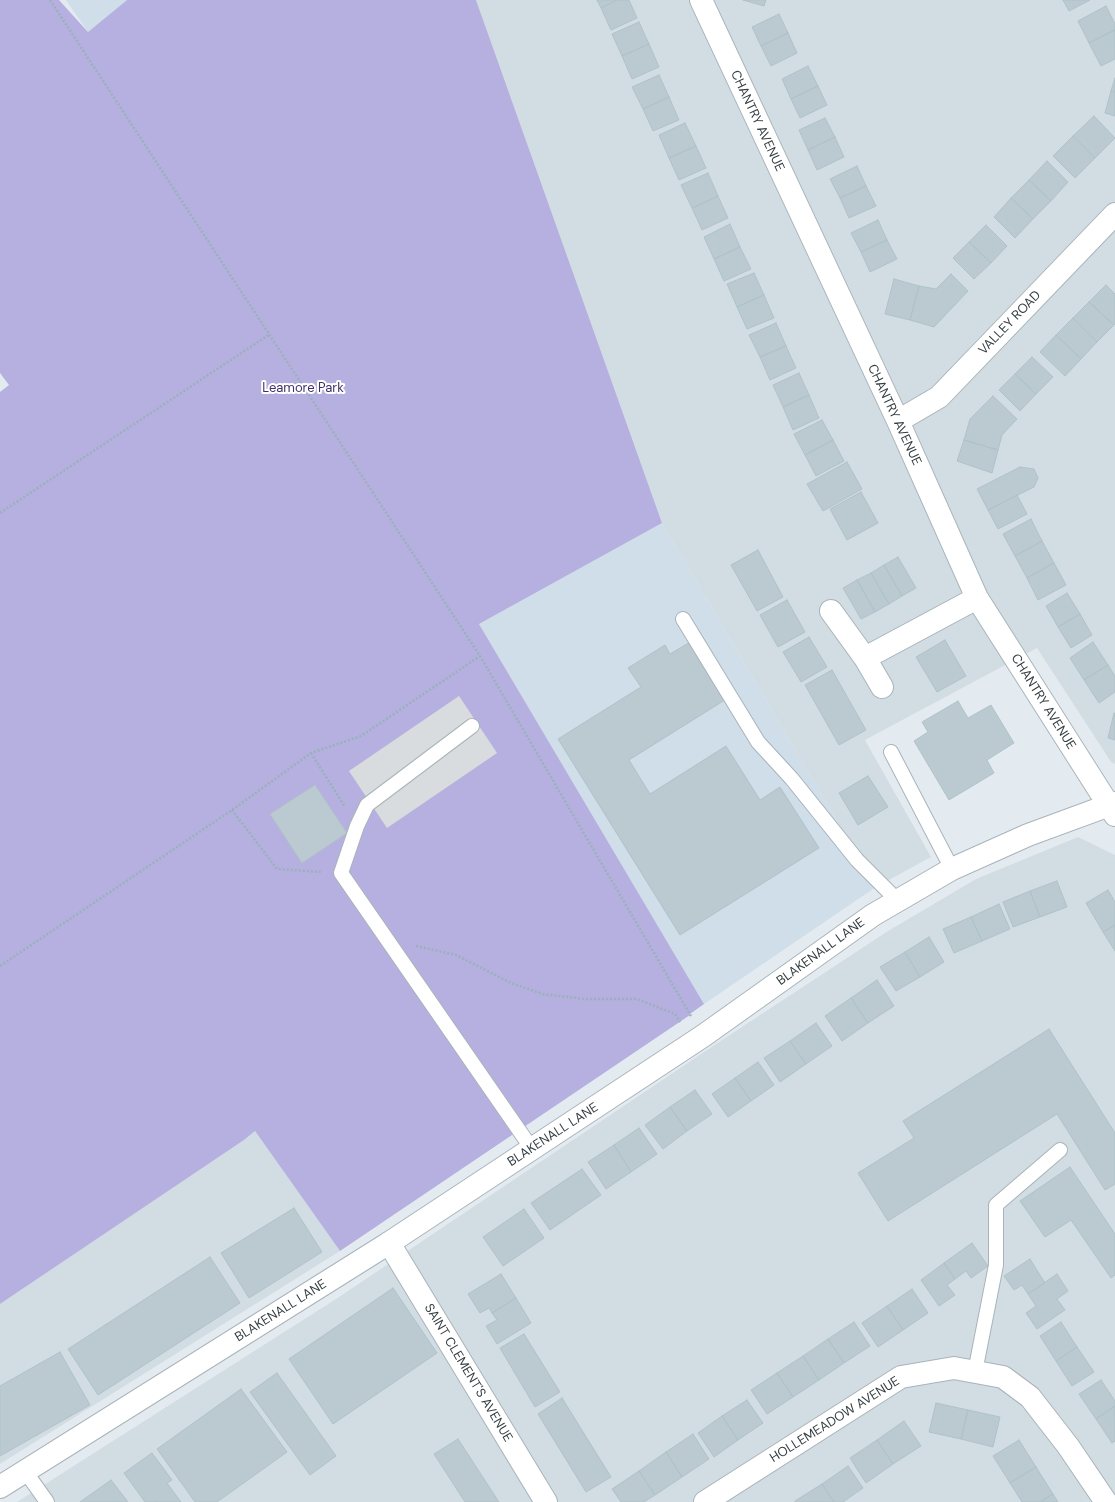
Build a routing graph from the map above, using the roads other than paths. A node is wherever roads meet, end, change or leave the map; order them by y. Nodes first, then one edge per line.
1 (701, 0) edge
2 (1115, 214) edge
3 (898, 422) junction
4 (977, 598) junction
5 (831, 611) dead end
6 (683, 619) dead end
7 (865, 658) junction
8 (882, 687) dead end
9 (472, 726) dead end
10 (891, 752) dead end
11 (1113, 808) edge
12 (952, 869) junction
13 (898, 901) junction
14 (532, 1149) junction
15 (1060, 1150) dead end
16 (389, 1243) junction
17 (976, 1372) junction
18 (25, 1472) junction
19 (0, 1487) edge
20 (47, 1502) edge
21 (546, 1502) edge
22 (705, 1502) edge
23 (1106, 1502) edge

1 - 3 street, CHANTRY AVENUE
2 - 3 street, VALLEY ROAD
3 - 4 street, CHANTRY AVENUE
4 - 7 street
4 - 11 street, CHANTRY AVENUE
5 - 7 street
6 - 13 lane
7 - 8 street
9 - 14 lane
10 - 12 lane
11 - 12 street, BLAKENALL LANE
12 - 13 street, BLAKENALL LANE
13 - 14 street, BLAKENALL LANE
14 - 16 street, BLAKENALL LANE
15 - 17 lane
16 - 18 street, BLAKENALL LANE
16 - 21 street, SAINT CLEMENT'S AVENUE
17 - 22 street, HOLLEMEADOW AVENUE
17 - 23 street, HOLLEMEADOW AVENUE
18 - 19 street, BLAKENALL LANE
18 - 20 lane

